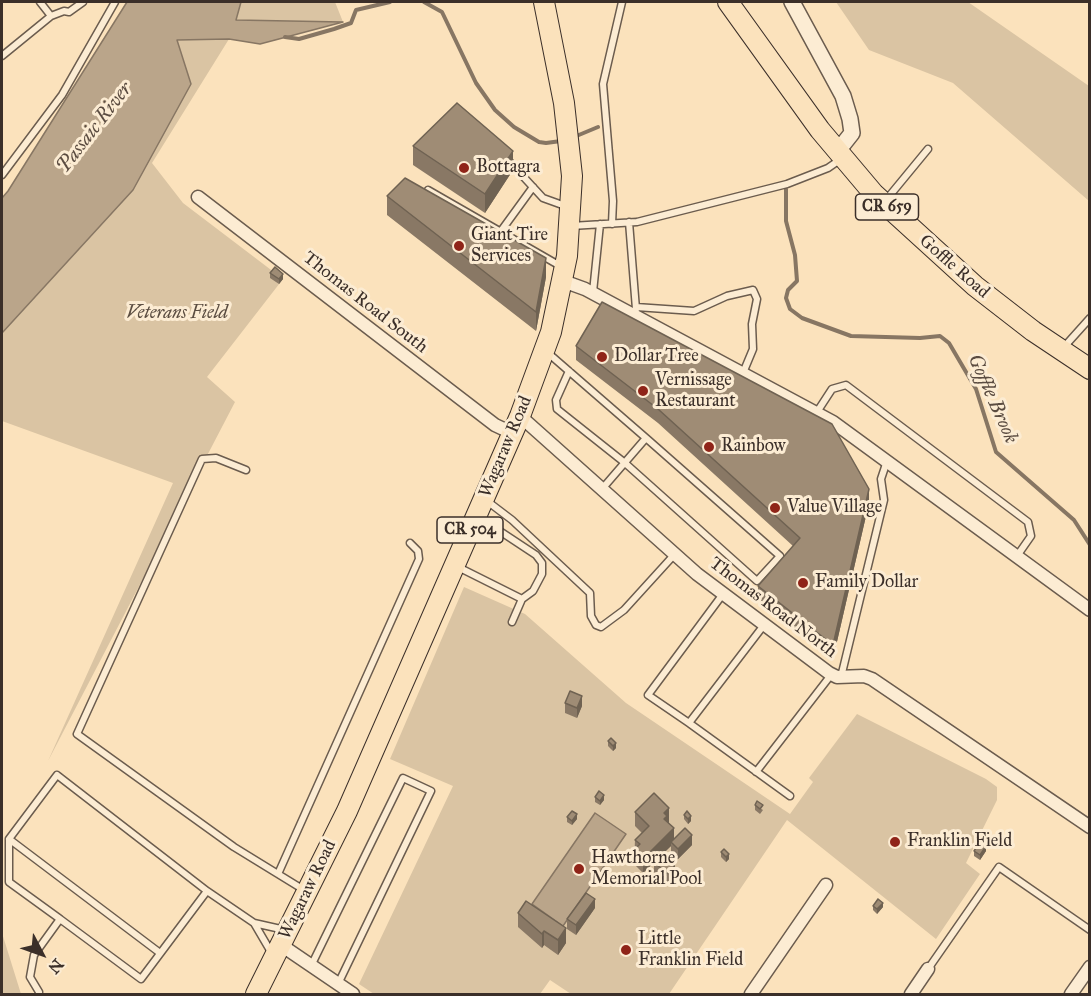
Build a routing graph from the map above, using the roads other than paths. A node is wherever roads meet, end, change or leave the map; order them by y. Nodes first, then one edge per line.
1 (40, 2) edge
2 (83, 2) edge
3 (115, 2) edge
4 (544, 2) edge
5 (622, 2) edge
6 (728, 2) edge
7 (792, 2) edge
8 (51, 16) junction
9 (2, 56) edge
10 (928, 149) dead end
11 (839, 155) junction
12 (505, 156) edge
13 (2, 175) edge
14 (533, 187) junction
15 (428, 190) edge
16 (198, 197) dead end
17 (884, 203) junction
18 (571, 217) junction
19 (628, 222) junction
20 (600, 224) junction
21 (612, 224) junction
22 (501, 231) junction
23 (564, 275) junction
24 (593, 293) junction
25 (637, 312) junction
26 (1089, 318) edge
27 (1061, 350) junction
28 (545, 351) junction
29 (1089, 369) edge
30 (569, 371) junction
31 (743, 373) junction
32 (817, 412) junction
33 (516, 425) junction
34 (646, 438) junction
35 (887, 461) junction
36 (625, 463) junction
37 (246, 470) dead end
38 (602, 489) junction
39 (480, 507) junction
40 (410, 543) dead end
41 (674, 555) junction
42 (1016, 556) junction
43 (455, 566) junction
44 (723, 594) junction
45 (522, 599) junction
46 (1089, 610) edge
47 (512, 622) dead end
48 (764, 625) junction
49 (836, 676) junction
50 (689, 723) junction
51 (756, 771) junction
52 (790, 796) dead end
53 (1089, 827) edge
54 (9, 839) junction
55 (278, 874) junction
56 (826, 885) dead end
57 (207, 891) junction
58 (307, 892) junction
59 (60, 919) junction
60 (254, 923) junction
61 (1089, 930) edge
62 (281, 945) junction
63 (160, 953) junction
64 (311, 966) junction
65 (1089, 967) edge
66 (928, 969) joint
67 (338, 984) junction
68 (40, 994) edge
69 (256, 994) edge
70 (353, 994) edge
71 (751, 994) edge
72 (910, 994) edge
73 (1071, 994) edge

1 - 8 lane
2 - 8 lane
3 - 13 lane
4 - 18 main road, Wagaraw Road / CR 504
5 - 21 lane
6 - 11 main road, Goffle Road / CR 659
7 - 11 street
8 - 9 lane
10 - 17 lane
11 - 17 main road, Goffle Road / CR 659
11 - 19 lane
12 - 14 lane
14 - 18 lane
14 - 22 lane
15 - 22 lane
16 - 33 street, Thomas Road South
17 - 27 main road, Goffle Road / CR 659
18 - 20 lane
18 - 23 main road, Wagaraw Road / CR 504
19 - 21 lane
19 - 25 lane
20 - 21 lane
20 - 24 lane
22 - 23 lane
23 - 24 street
23 - 28 main road, Wagaraw Road / CR 504
24 - 25 street
25 - 31 street
25 - 31 lane
26 - 27 lane
27 - 29 main road, Goffle Road / CR 659
28 - 30 lane
28 - 33 main road, Wagaraw Road / CR 504
30 - 34 lane
30 - 36 lane
31 - 32 street
32 - 35 street
32 - 42 lane
33 - 38 street, Thomas Road North
33 - 39 main road, Wagaraw Road / CR 504
34 - 36 lane
34 - 36 lane
35 - 42 street
35 - 49 lane
36 - 38 lane
37 - 55 lane
38 - 41 street, Thomas Road North
39 - 41 lane
39 - 43 main road, Wagaraw Road / CR 504
39 - 45 lane
40 - 55 lane
41 - 44 street, Thomas Road North
42 - 46 street
43 - 45 lane
43 - 58 main road, Wagaraw Road / CR 504
44 - 48 street, Thomas Road North
44 - 50 lane
45 - 47 lane
48 - 49 street, Thomas Road North
48 - 50 lane
49 - 51 lane
49 - 53 street, Thomas Road North
50 - 51 lane
51 - 52 lane
54 - 57 lane
54 - 59 lane
54 - 63 lane
55 - 58 lane
56 - 71 street
57 - 60 lane
57 - 63 lane
58 - 62 main road, Wagaraw Road / CR 504
59 - 63 lane
59 - 68 lane
60 - 62 lane
60 - 62 lane
61 - 66 lane
62 - 64 street
62 - 69 main road, Wagaraw Road / CR 504
64 - 67 street
64 - 67 lane
65 - 73 street
66 - 72 street
67 - 70 street

